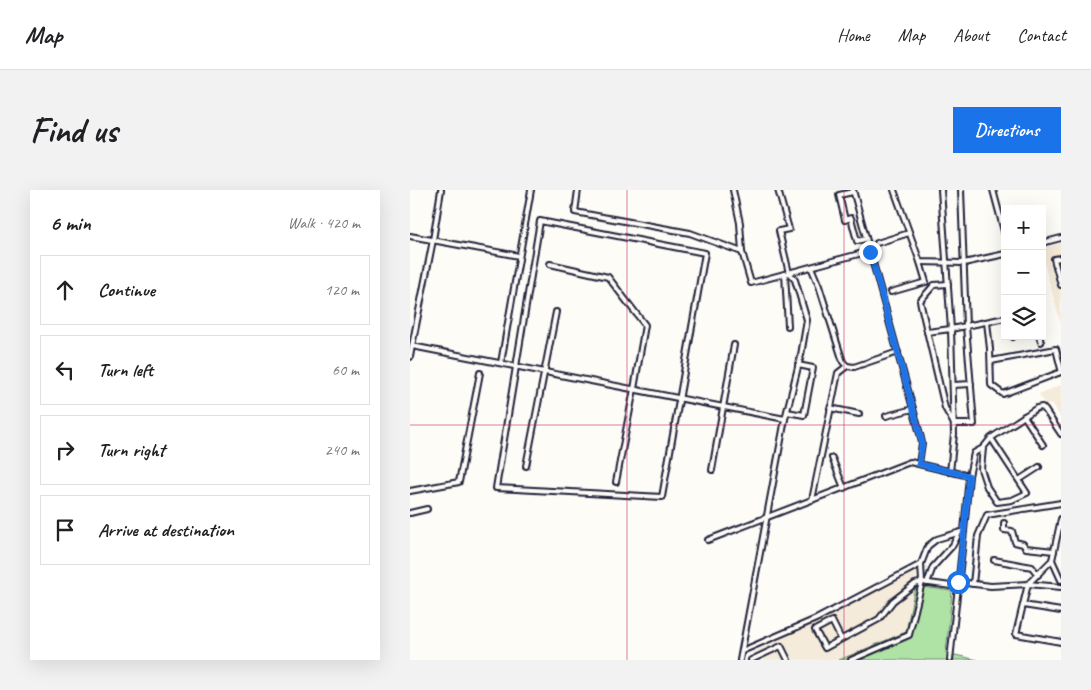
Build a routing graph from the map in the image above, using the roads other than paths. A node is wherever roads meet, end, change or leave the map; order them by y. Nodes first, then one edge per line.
1 (441, 190) edge
2 (531, 190) edge
3 (578, 190) edge
4 (733, 190) edge
5 (778, 190) edge
6 (894, 190) edge
7 (941, 190) edge
8 (961, 190) edge
9 (993, 190) edge
10 (853, 191) edge
11 (1001, 220) edge
12 (909, 233) junction
13 (410, 236) edge
14 (1061, 238) edge
15 (866, 239) junction
16 (433, 240) junction
17 (1046, 242) edge
18 (877, 243) dead end
19 (742, 252) junction
20 (870, 252) junction
21 (1001, 255) edge
22 (519, 256) junction
23 (1061, 258) edge
24 (920, 262) junction
25 (946, 263) junction
26 (964, 263) junction
27 (550, 264) dead end
28 (811, 267) junction
29 (787, 274) junction
30 (926, 282) junction
31 (948, 284) junction
32 (934, 285) junction
33 (1061, 286) edge
34 (891, 292) dead end
35 (556, 312) dead end
36 (1001, 319) edge
37 (987, 322) junction
38 (788, 326) dead end
39 (966, 326) junction
40 (951, 329) junction
41 (928, 332) junction
42 (734, 345) dead end
43 (412, 346) junction
44 (898, 352) junction
45 (410, 357) edge
46 (990, 361) junction
47 (501, 363) junction
48 (798, 365) junction
49 (516, 366) junction
50 (847, 366) junction
51 (1061, 370) edge
52 (544, 372) junction
53 (480, 373) dead end
54 (971, 384) junction
55 (953, 385) junction
56 (634, 389) junction
57 (678, 398) junction
58 (723, 407) junction
59 (830, 408) junction
60 (913, 409) junction
61 (787, 412) junction
62 (859, 414) dead end
63 (886, 416) dead end
64 (1024, 416) junction
65 (785, 419) junction
66 (954, 424) junction
67 (1061, 434) edge
68 (991, 438) junction
69 (1043, 445) dead end
70 (983, 448) junction
71 (832, 458) dead end
72 (919, 464) junction
73 (526, 466) dead end
74 (1039, 468) dead end
75 (712, 470) dead end
76 (950, 472) junction
77 (969, 476) junction
78 (1019, 480) junction
79 (616, 482) dead end
80 (844, 488) junction
81 (410, 492) edge
82 (812, 500) junction
83 (1061, 502) edge
84 (428, 509) dead end
85 (410, 513) edge
86 (767, 517) junction
87 (1061, 519) edge
88 (1004, 523) dead end
89 (964, 531) junction
90 (959, 533) junction
91 (708, 540) dead end
92 (1054, 551) junction
93 (994, 560) dead end
94 (1052, 560) junction
95 (921, 564) junction
96 (1038, 575) junction
97 (1061, 580) edge
98 (924, 582) junction
99 (973, 584) junction
100 (1028, 584) junction
101 (958, 585) junction
102 (1061, 587) edge
103 (1023, 605) junction
104 (1061, 611) edge
105 (841, 639) junction
106 (1061, 642) edge
107 (742, 651) junction
108 (740, 660) edge
109 (751, 660) edge
110 (788, 660) edge
111 (851, 660) edge
112 (950, 660) edge

1 - 16 lane
2 - 22 lane
3 - 19 lane
4 - 19 lane
5 - 29 lane
6 - 12 lane
7 - 25 lane
8 - 26 lane
9 - 11 lane
10 - 15 lane
10 - 15 lane
12 - 18 lane
12 - 24 lane
13 - 16 lane
14 - 17 lane
15 - 20 lane
16 - 22 lane
16 - 43 lane
19 - 29 lane
20 - 28 lane
20 - 44 lane
21 - 26 lane
22 - 47 lane
23 - 33 lane
24 - 25 lane
24 - 30 lane
25 - 26 lane
25 - 31 lane
26 - 39 lane
27 - 56 lane
28 - 29 lane
28 - 50 lane
29 - 38 lane
29 - 48 lane
30 - 32 lane
30 - 34 lane
31 - 32 lane
31 - 40 lane
32 - 41 lane
35 - 52 lane
36 - 37 lane
37 - 39 lane
37 - 46 lane
39 - 40 lane
39 - 54 lane
40 - 41 lane
40 - 55 lane
41 - 66 lane
42 - 58 lane
43 - 45 lane
43 - 47 lane
44 - 50 lane
44 - 60 lane
46 - 51 lane
46 - 51 lane
47 - 49 lane
48 - 61 lane
48 - 61 lane
49 - 52 lane
49 - 57 lane
49 - 57 lane
50 - 59 lane
52 - 56 lane
52 - 73 lane
53 - 81 lane
54 - 55 lane
54 - 66 lane
55 - 66 lane
56 - 57 lane
56 - 79 lane
57 - 58 lane
58 - 65 lane
58 - 75 lane
59 - 62 lane
59 - 82 lane
60 - 63 lane
60 - 72 lane
61 - 65 lane
64 - 67 lane
64 - 68 lane
64 - 69 lane
65 - 86 lane
66 - 76 lane
68 - 70 lane
68 - 78 lane
70 - 77 lane
70 - 78 lane
71 - 80 lane
72 - 76 lane
72 - 80 lane
74 - 78 lane
76 - 77 lane
77 - 89 lane
80 - 82 lane
82 - 86 lane
83 - 99 lane
84 - 85 lane
86 - 91 lane
86 - 107 lane
87 - 92 lane
88 - 92 lane
89 - 90 lane
89 - 101 lane
90 - 95 lane
90 - 98 lane
92 - 94 lane
93 - 96 lane
94 - 96 lane
94 - 97 lane
95 - 98 lane
95 - 107 lane
96 - 100 lane
98 - 101 lane
98 - 105 lane
98 - 111 lane
99 - 100 lane
99 - 101 lane
100 - 102 lane
100 - 103 lane
101 - 112 lane
103 - 104 lane
103 - 106 lane
105 - 105 lane
107 - 108 lane
109 - 110 lane

